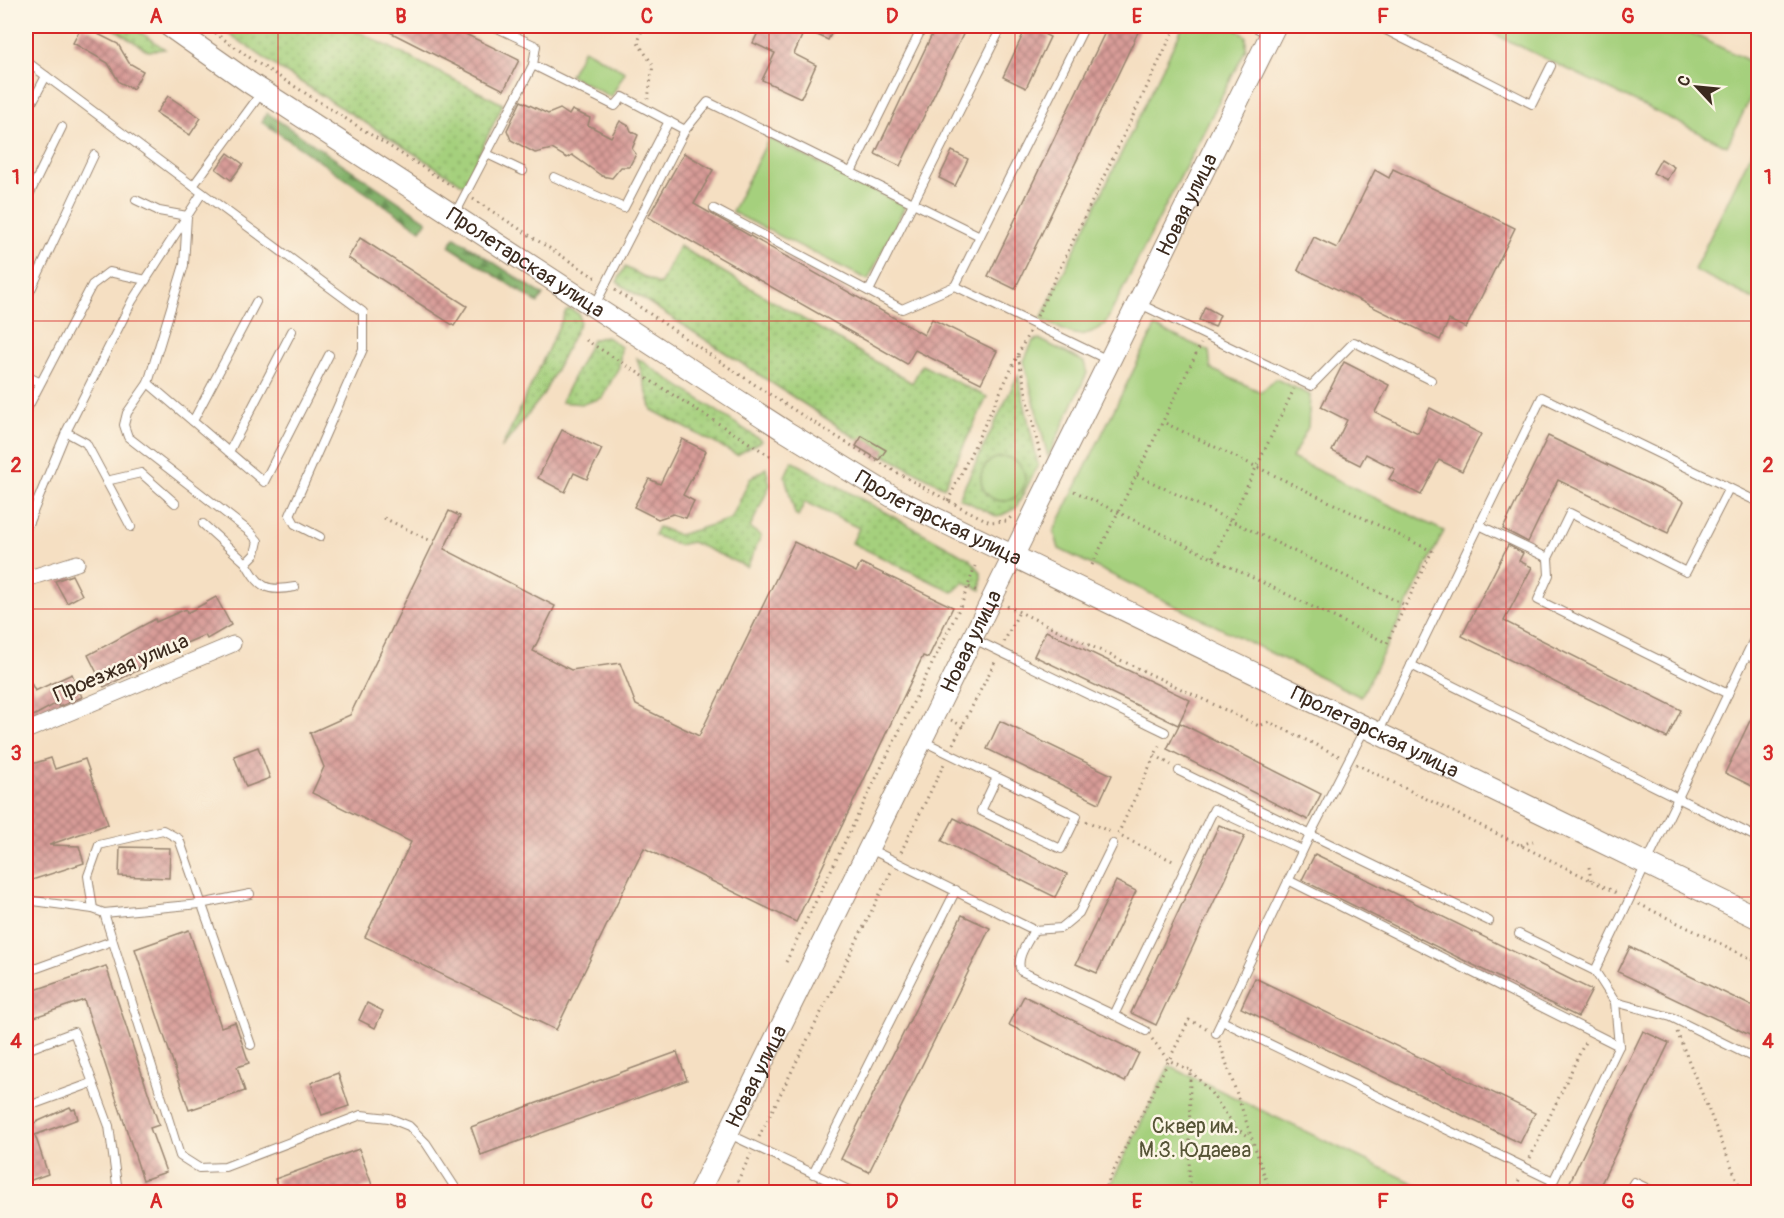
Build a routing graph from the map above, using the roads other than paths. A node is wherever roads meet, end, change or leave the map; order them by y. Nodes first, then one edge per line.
1 (169, 26) edge
2 (493, 26) edge
3 (923, 26) edge
4 (1002, 26) edge
5 (1085, 26) edge
6 (1378, 26) edge
7 (1266, 29) edge
8 (26, 62) edge
9 (533, 65) junction
10 (1551, 66) dead end
11 (46, 76) junction
12 (26, 91) edge
13 (263, 91) junction
14 (36, 95) junction
15 (26, 114) edge
16 (669, 121) junction
17 (62, 127) dead end
18 (685, 130) junction
19 (487, 154) junction
20 (94, 155) dead end
21 (523, 171) dead end
22 (851, 172) junction
23 (554, 177) dead end
24 (193, 186) junction
25 (202, 193) junction
26 (136, 200) dead end
27 (26, 201) edge
28 (914, 203) junction
29 (714, 209) dead end
30 (455, 214) junction
31 (187, 216) junction
32 (980, 236) junction
33 (146, 280) junction
34 (956, 286) junction
35 (869, 291) junction
36 (26, 300) edge
37 (256, 302) dead end
38 (1138, 303) junction
39 (595, 305) junction
40 (291, 331) dead end
41 (329, 355) dead end
42 (1109, 361) junction
43 (26, 376) edge
44 (1431, 380) dead end
45 (39, 382) junction
46 (148, 383) junction
47 (26, 411) edge
48 (193, 421) junction
49 (66, 432) junction
50 (229, 452) junction
51 (106, 481) junction
52 (1729, 488) junction
53 (1758, 502) edge
54 (175, 503) dead end
55 (203, 524) dead end
56 (1479, 525) junction
57 (130, 527) dead end
58 (26, 529) edge
59 (320, 537) dead end
60 (1013, 556) junction
61 (1548, 558) junction
62 (77, 563) dead end
63 (246, 563) junction
64 (26, 579) edge
65 (295, 587) dead end
66 (1758, 631) edge
67 (972, 638) junction
68 (233, 644) dead end
69 (1747, 655) junction
70 (1758, 660) edge
71 (1411, 665) junction
72 (1728, 694) junction
73 (26, 730) edge
74 (1371, 731) junction
75 (1165, 732) road end
76 (922, 741) junction
77 (1179, 771) road end
78 (997, 777) junction
79 (1679, 797) junction
80 (1311, 833) junction
81 (1758, 837) edge
82 (1113, 844) dead end
83 (870, 848) junction
84 (1302, 850) junction
85 (1646, 864) junction
86 (1288, 880) junction
87 (956, 890) junction
88 (250, 894) dead end
89 (26, 900) edge
90 (200, 904) junction
91 (93, 909) junction
92 (104, 913) junction
93 (1758, 918) edge
94 (1489, 921) dead end
95 (1034, 930) junction
96 (1519, 934) dead end
97 (112, 941) junction
98 (1595, 971) junction
99 (26, 972) edge
100 (1615, 1002) junction
101 (1114, 1015) junction
102 (1221, 1021) junction
103 (1146, 1031) road end
104 (1216, 1033) road end
105 (251, 1045) dead end
106 (1618, 1046) junction
107 (26, 1050) edge
108 (1758, 1060) edge
109 (92, 1083) junction
110 (37, 1103) dead end
111 (728, 1134) junction
112 (813, 1174) junction
113 (1553, 1181) junction
114 (118, 1192) edge
115 (458, 1192) edge
116 (699, 1192) edge
117 (853, 1192) edge
118 (1548, 1192) edge
119 (1628, 1192) edge
120 (1655, 1192) edge

1 - 13 main road, Пролетарская улица
2 - 9 lane
3 - 22 lane
4 - 28 lane
5 - 32 lane
6 - 10 lane
7 - 38 main road, Новая улица
8 - 11 lane
9 - 16 lane
9 - 19 lane
11 - 14 lane
11 - 24 lane
12 - 14 lane
13 - 24 lane
13 - 30 main road, Пролетарская улица
14 - 15 lane
16 - 18 lane
16 - 23 lane
17 - 27 lane
18 - 22 lane
18 - 39 lane
19 - 21 lane
19 - 30 lane
20 - 36 lane
22 - 28 lane
24 - 25 lane
25 - 31 lane
25 - 59 lane
26 - 31 lane
28 - 32 lane
28 - 35 lane
29 - 35 lane
30 - 39 main road, Пролетарская улица
31 - 33 lane
31 - 46 lane
32 - 34 lane
33 - 45 lane
33 - 49 lane
34 - 35 lane
34 - 42 lane
37 - 48 lane
38 - 42 main road, Новая улица
38 - 44 lane
39 - 60 main road, Пролетарская улица
40 - 50 lane
41 - 50 lane
42 - 60 main road, Новая улица
43 - 45 lane
45 - 47 lane
46 - 48 lane
46 - 63 lane
48 - 50 lane
49 - 51 lane
49 - 58 lane
51 - 54 lane
51 - 57 lane
52 - 53 lane
52 - 56 lane
52 - 61 lane
55 - 63 lane
56 - 61 lane
56 - 71 lane
60 - 67 street, Новая улица
60 - 74 main road, Пролетарская улица
61 - 72 lane
62 - 64 street
63 - 65 lane
66 - 69 lane
67 - 75 lane
67 - 76 street, Новая улица
68 - 73 street, Проезжая улица
69 - 70 lane
69 - 72 lane
71 - 74 lane
71 - 79 lane
72 - 79 lane
74 - 80 lane
74 - 85 main road, Пролетарская улица
76 - 78 lane
76 - 83 street, Новая улица
77 - 80 lane
78 - 78 lane
79 - 81 lane
79 - 85 lane
80 - 84 lane
80 - 94 lane
82 - 95 lane
83 - 87 lane
83 - 111 street, Новая улица
84 - 86 lane
84 - 101 lane
85 - 93 main road, Пролетарская улица
85 - 98 lane
86 - 102 lane
86 - 106 lane
87 - 95 lane
87 - 112 lane
88 - 90 lane
89 - 91 lane
90 - 91 lane
90 - 92 lane
90 - 105 lane
91 - 92 lane
92 - 97 lane
95 - 101 lane
96 - 98 lane
97 - 99 lane
97 - 115 lane
98 - 100 lane
100 - 106 lane
100 - 108 lane
101 - 103 lane
102 - 104 lane
102 - 113 lane
106 - 113 lane
107 - 109 lane
109 - 110 lane
109 - 114 lane
111 - 112 lane
111 - 116 street, Новая улица
112 - 117 lane
113 - 118 lane
119 - 120 lane

